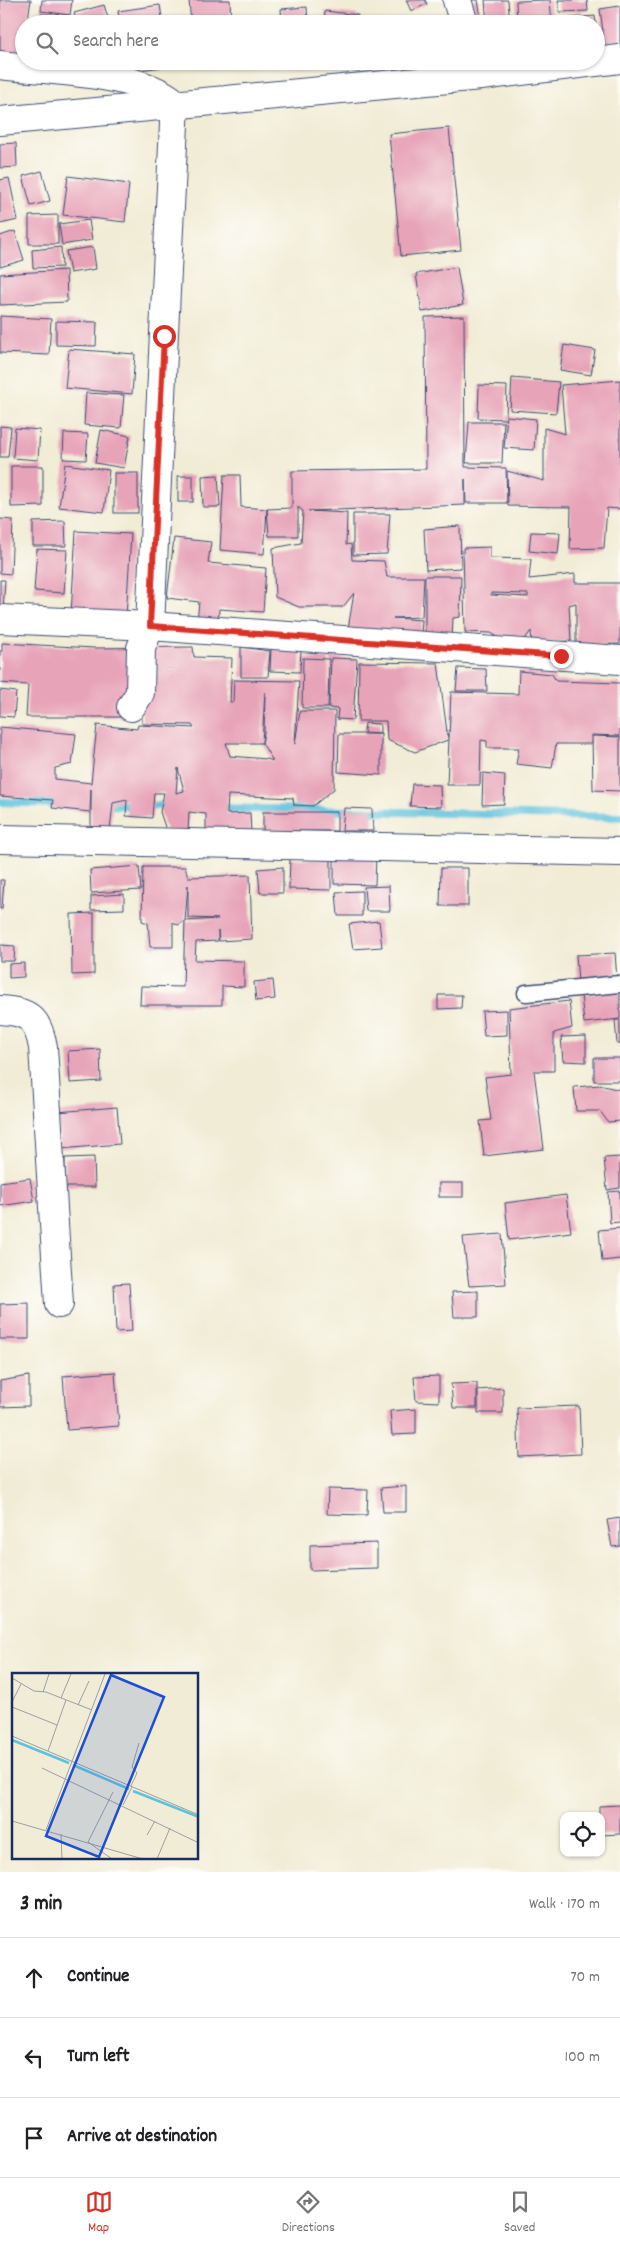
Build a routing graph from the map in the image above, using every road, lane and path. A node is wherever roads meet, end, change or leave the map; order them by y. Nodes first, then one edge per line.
1 (457, 0) edge
2 (461, 15) edge
3 (620, 59) edge
4 (605, 60) edge
5 (0, 65) edge
6 (15, 67) edge
7 (40, 70) edge
8 (469, 70) edge
9 (175, 103) junction
10 (0, 121) edge
11 (0, 619) edge
12 (150, 626) junction
13 (620, 660) edge
14 (131, 707) dead end
15 (0, 839) edge
16 (620, 852) edge
17 (620, 984) edge
18 (526, 993) dead end
19 (0, 1010) edge
20 (59, 1304) dead end

1 - 2 street
3 - 4 street
5 - 6 street
7 - 9 street
8 - 9 street
9 - 10 street
9 - 12 street
11 - 12 street
12 - 13 street
12 - 14 street
15 - 16 street
17 - 18 lane
19 - 20 street

